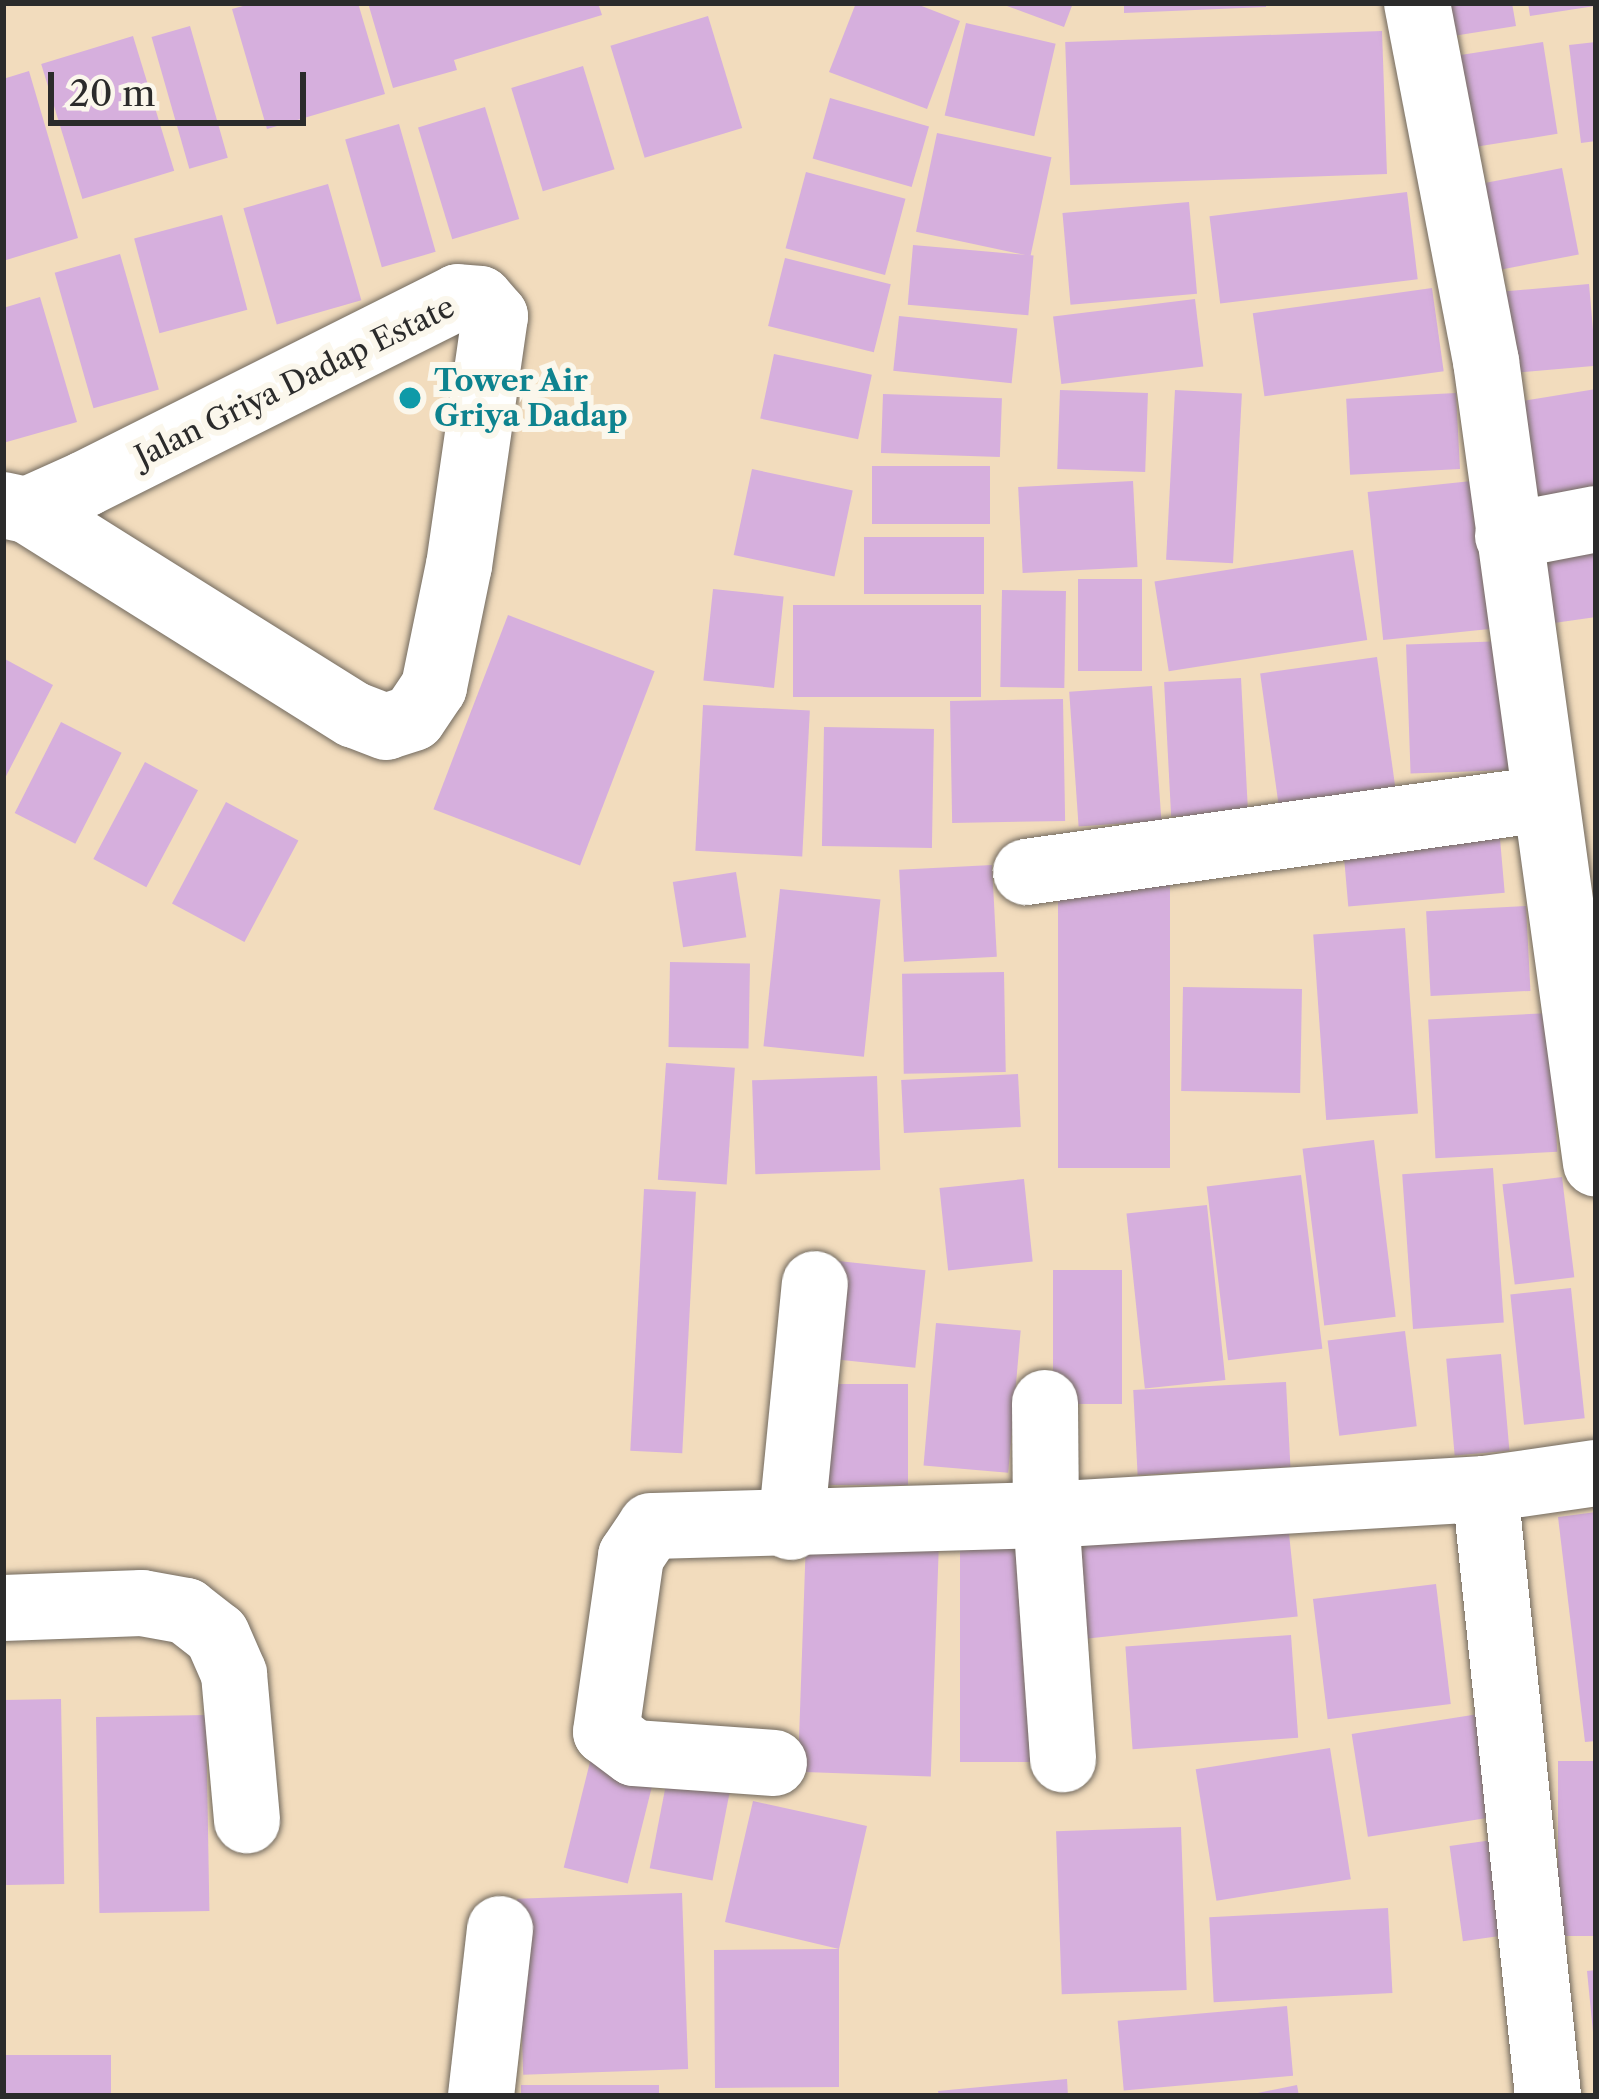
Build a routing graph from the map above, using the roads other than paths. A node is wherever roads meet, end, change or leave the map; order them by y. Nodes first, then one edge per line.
1 (1417, 3) edge
2 (15, 507) edge
3 (1596, 520) edge
4 (1508, 536) junction
5 (1543, 799) junction
6 (1026, 872) dead end
7 (1592, 1079) edge
8 (1596, 1162) edge
9 (815, 1284) dead end
10 (1045, 1403) dead end
11 (1596, 1473) edge
12 (1485, 1489) junction
13 (1046, 1515) junction
14 (791, 1527) junction
15 (3, 1608) edge
16 (1063, 1759) dead end
17 (774, 1763) dead end
18 (247, 1820) dead end
19 (500, 1929) dead end
20 (481, 2096) edge
21 (1548, 2096) edge

1 - 4 street
2 - 2 street, Jalan Griya Dadap Estate
3 - 4 street
4 - 5 street
5 - 6 street
5 - 7 street
7 - 8 street
9 - 14 street
10 - 13 street
11 - 12 street
12 - 13 street
12 - 21 street
13 - 14 street
13 - 16 street
14 - 17 street
15 - 18 street
19 - 20 street

